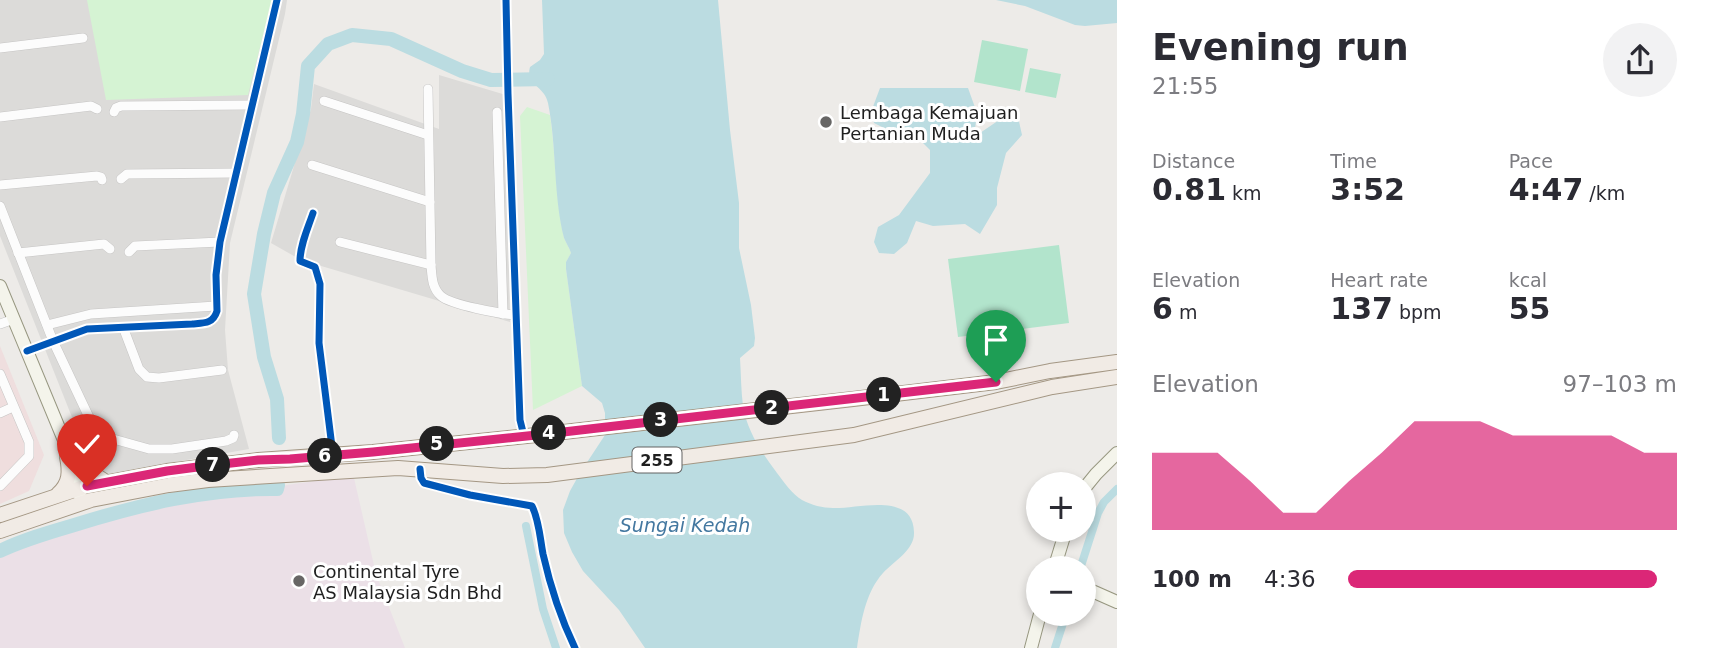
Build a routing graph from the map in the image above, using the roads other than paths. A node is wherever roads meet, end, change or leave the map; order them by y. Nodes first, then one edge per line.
1 (277, 0) edge
2 (506, 0) edge
3 (83, 38) dead end
4 (0, 48) edge
5 (428, 89) dead end
6 (324, 101) dead end
7 (251, 105) junction
8 (97, 109) dead end
9 (497, 111) dead end
10 (114, 112) dead end
11 (0, 117) edge
12 (428, 135) junction
13 (312, 165) dead end
14 (237, 173) junction
15 (121, 179) dead end
16 (102, 180) dead end
17 (0, 185) edge
18 (430, 202) junction
19 (0, 206) edge
20 (313, 213) dead end
21 (220, 242) junction
22 (340, 242) dead end
23 (107, 247) dead end
24 (129, 252) dead end
25 (18, 253) junction
26 (431, 265) junction
27 (0, 286) edge
28 (216, 306) junction
29 (503, 314) junction
30 (516, 315) junction
31 (13, 319) junction
32 (0, 324) edge
33 (47, 325) junction
34 (123, 327) junction
35 (54, 341) junction
36 (27, 351) junction
37 (1117, 362) edge
38 (222, 370) dead end
39 (0, 374) edge
40 (1117, 377) edge
41 (13, 407) junction
42 (0, 413) edge
43 (234, 435) dead end
44 (524, 436) junction
45 (70, 452) junction
46 (1117, 453) edge
47 (333, 455) junction
48 (420, 469) junction
49 (1096, 474) edge
50 (106, 482) junction
51 (0, 486) edge
52 (85, 494) junction
53 (57, 495) junction
54 (0, 514) edge
55 (0, 531) edge
56 (1096, 593) edge
57 (1117, 602) edge
58 (1037, 626) edge
59 (575, 648) edge
60 (1031, 648) edge

1 - 7 street
2 - 30 street
3 - 4 street
5 - 12 street
6 - 12 street
7 - 10 street
7 - 14 street
8 - 11 street
9 - 29 street
12 - 18 street
13 - 18 street
14 - 15 street
14 - 21 street
16 - 17 street
18 - 26 street
19 - 25 street
20 - 47 street
21 - 24 street
21 - 28 street
22 - 26 street
23 - 25 street
25 - 33 street
26 - 29 street
27 - 31 street
28 - 33 street
28 - 34 street
29 - 30 street
30 - 44 street
31 - 32 street
31 - 36 street
33 - 35 street
34 - 35 street
34 - 38 street
35 - 36 street
35 - 43 street
36 - 45 street
37 - 44 main road, 255
39 - 41 street
40 - 48 main road, 255
41 - 42 street
41 - 51 street
44 - 47 main road, 255
45 - 50 main road
45 - 52 street
45 - 53 main road
46 - 49 street
47 - 50 main road, 255
48 - 52 main road, 255
48 - 59 street
50 - 52 main road, 255
52 - 53 main road, 255
52 - 55 main road, 255
53 - 54 main road, 255
56 - 57 street
58 - 60 street

